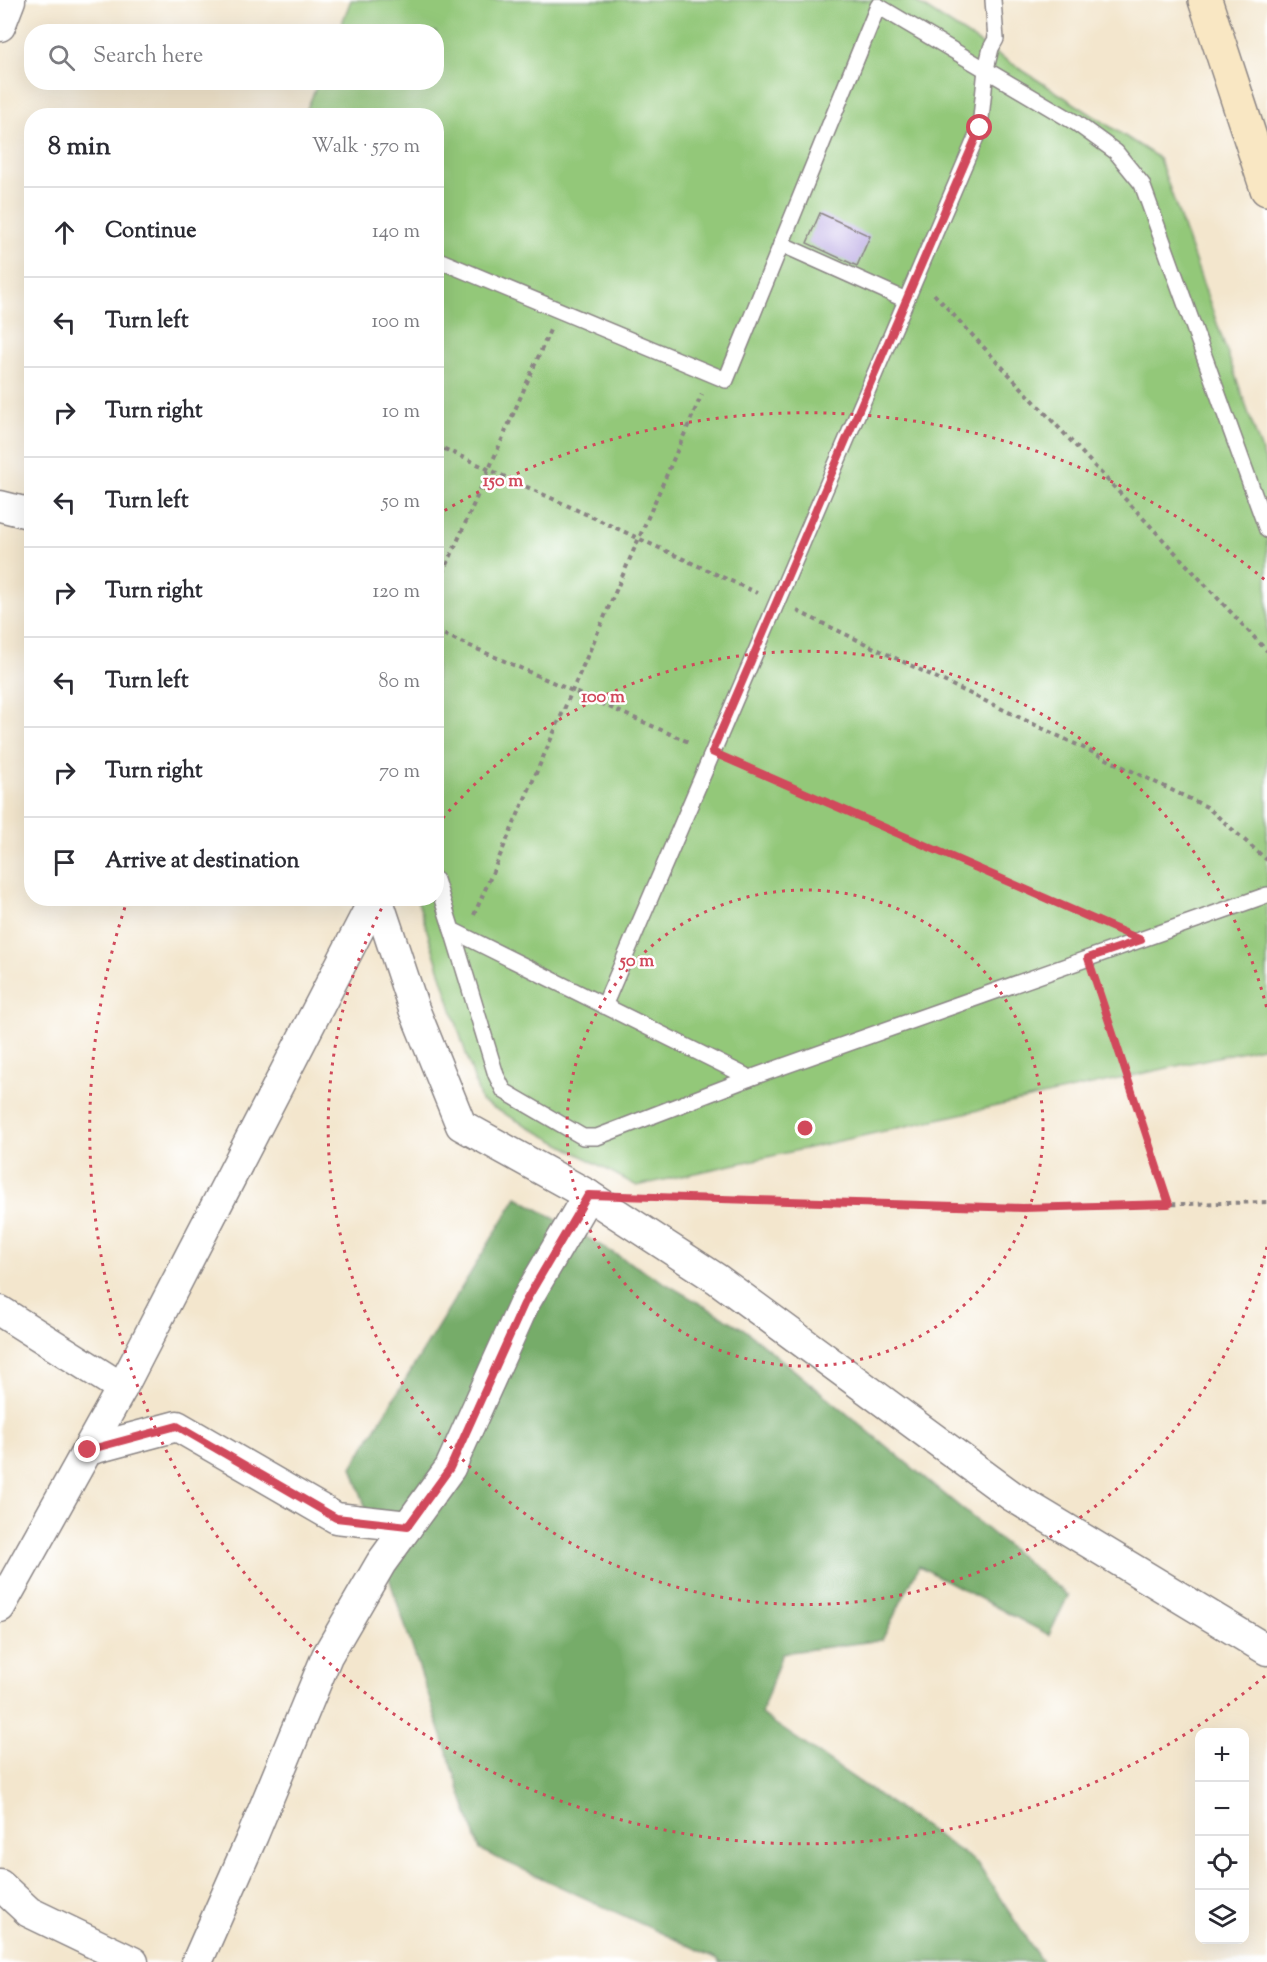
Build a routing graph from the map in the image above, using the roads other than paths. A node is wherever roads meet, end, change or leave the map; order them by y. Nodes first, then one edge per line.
1 (10, 0) edge
2 (993, 0) edge
3 (1205, 0) edge
4 (0, 27) edge
5 (986, 69) junction
6 (1267, 189) edge
7 (781, 244) junction
8 (444, 262) edge
9 (906, 300) junction
10 (0, 506) edge
11 (24, 512) edge
12 (1267, 530) edge
13 (1267, 895) edge
14 (444, 899) edge
15 (372, 906) edge
16 (379, 906) edge
17 (459, 934) junction
18 (604, 1006) junction
19 (750, 1078) junction
20 (588, 1195) junction
21 (0, 1311) edge
22 (122, 1388) junction
23 (88, 1450) junction
24 (408, 1526) junction
25 (0, 1607) edge
26 (1267, 1650) edge
27 (0, 1885) edge
28 (133, 1962) edge
29 (197, 1962) edge

1 - 4 street
2 - 5 lane
3 - 6 street
5 - 7 lane
5 - 9 lane
5 - 12 lane
7 - 8 lane
7 - 9 lane
9 - 18 lane
10 - 11 street
13 - 19 lane
14 - 17 lane
15 - 22 street
16 - 20 street
17 - 18 lane
17 - 19 lane
18 - 19 lane
20 - 24 street
20 - 26 street
21 - 22 street
22 - 23 street
23 - 24 street
23 - 25 street
24 - 29 street
27 - 28 street

